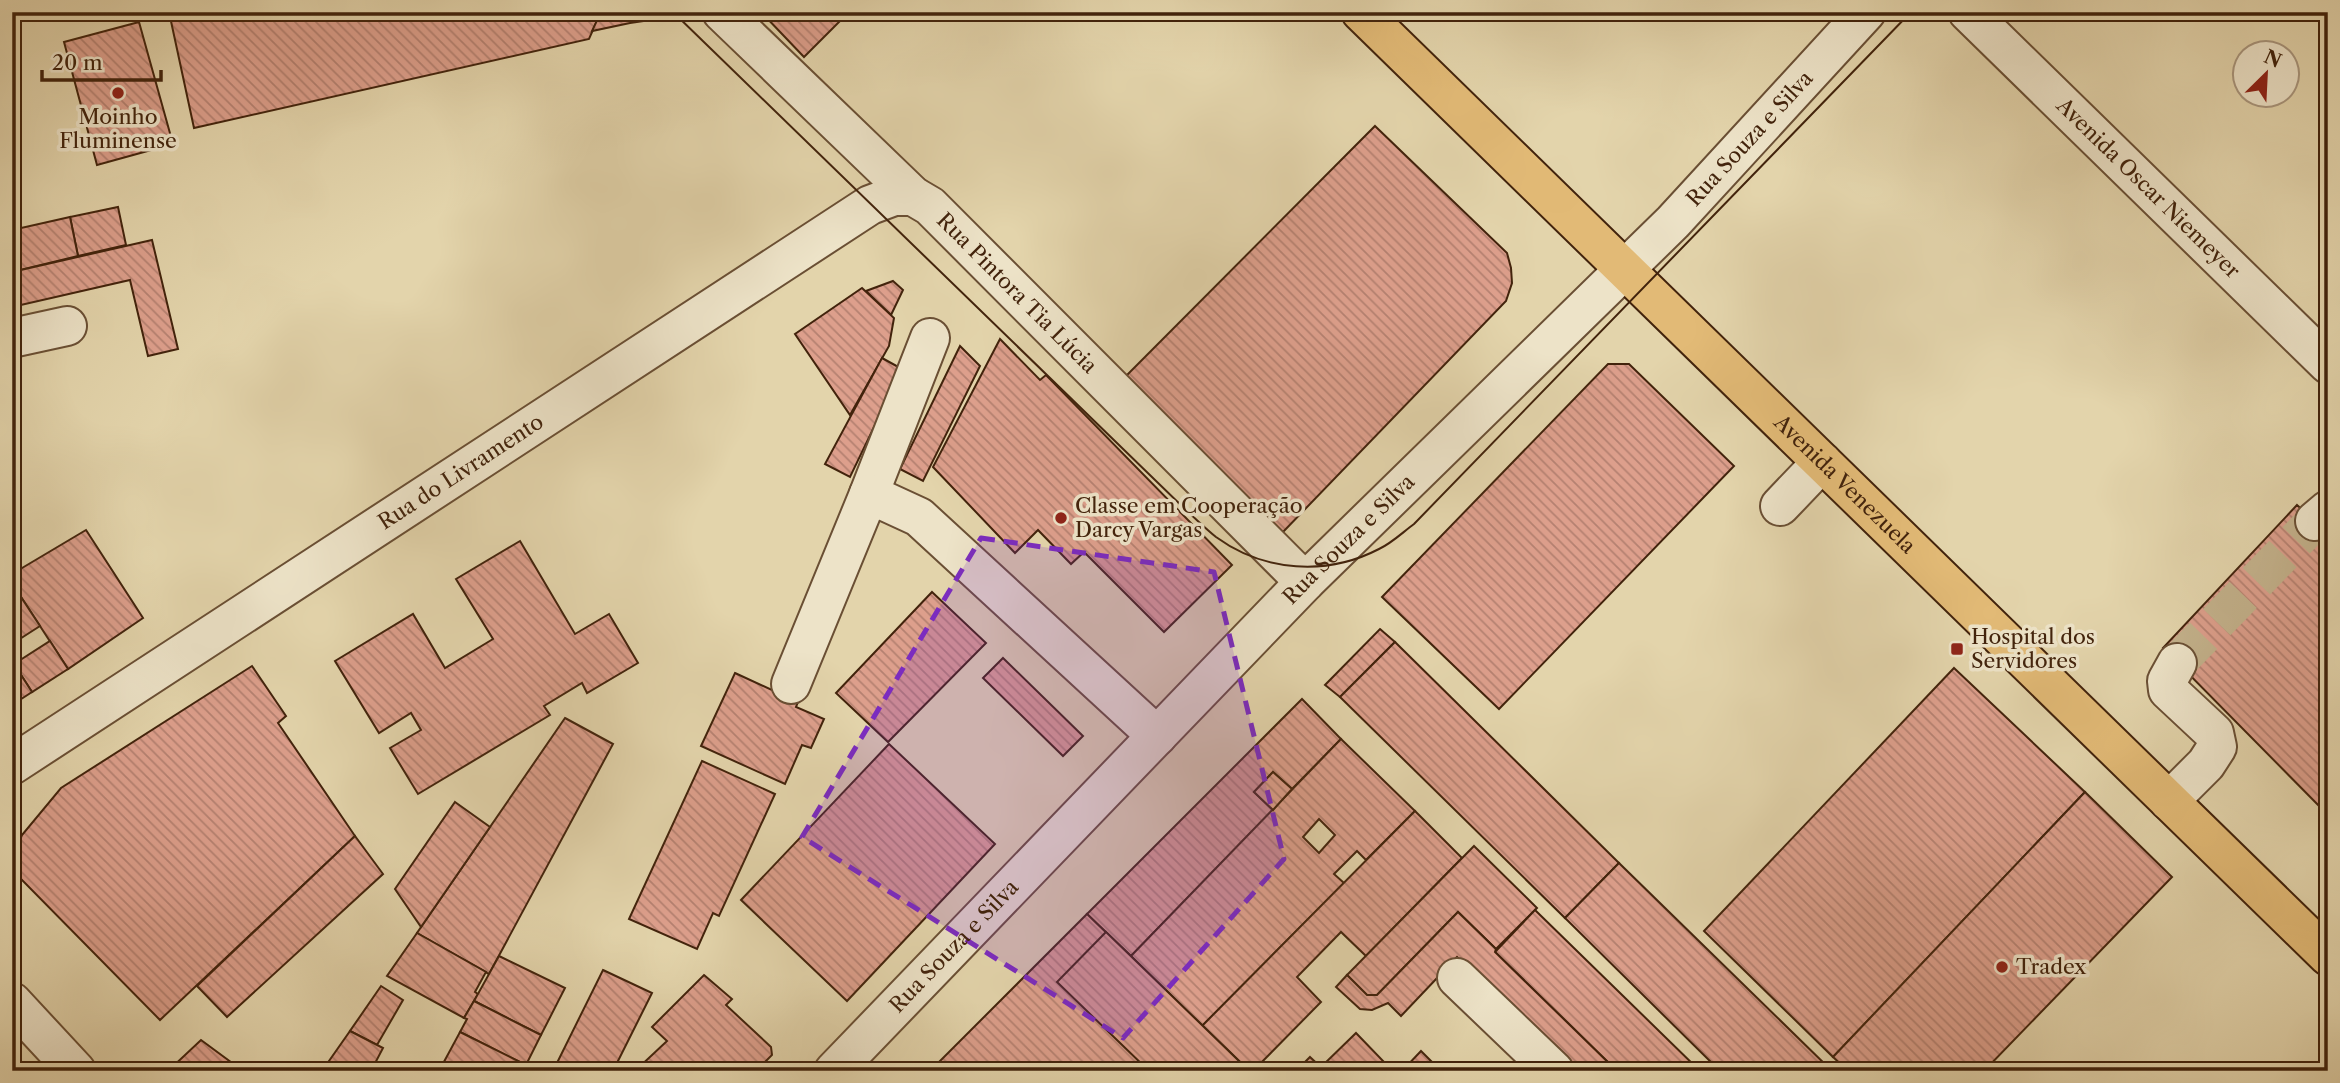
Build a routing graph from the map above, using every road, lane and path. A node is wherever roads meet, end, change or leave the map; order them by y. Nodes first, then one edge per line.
1 (722, 12) edge
2 (1361, 12) edge
3 (1866, 12) edge
4 (1968, 12) edge
5 (913, 196) junction
6 (1624, 269) junction
7 (66, 326) dead end
8 (12, 338) edge
9 (930, 338) dead end
10 (2328, 364) edge
11 (1822, 462) junction
12 (869, 494) junction
13 (1780, 506) dead end
14 (1304, 582) junction
15 (2177, 663) tunnel mouth
16 (791, 684) dead end
17 (1157, 736) junction
18 (12, 765) edge
19 (2169, 801) junction
20 (2328, 956) edge
21 (1457, 978) dead end
22 (12, 1002) edge
23 (76, 1071) edge
24 (834, 1071) edge
25 (1554, 1071) edge

1 - 5 street, Rua Pintora Tia Lúcia
2 - 6 main road, Avenida Venezuela
3 - 6 street, Rua Souza e Silva
4 - 10 street, Avenida Oscar Niemeyer
5 - 14 street, Rua Pintora Tia Lúcia
5 - 18 street, Rua do Livramento
6 - 11 main road, Avenida Venezuela
6 - 14 street, Rua Souza e Silva
7 - 8 street
9 - 12 street
11 - 13 street
11 - 19 main road, Avenida Venezuela
12 - 16 street
12 - 17 street
14 - 17 street, Rua Souza e Silva
15 - 19 street
17 - 24 street, Rua Souza e Silva
19 - 20 main road, Avenida Venezuela
21 - 25 street
22 - 23 street

